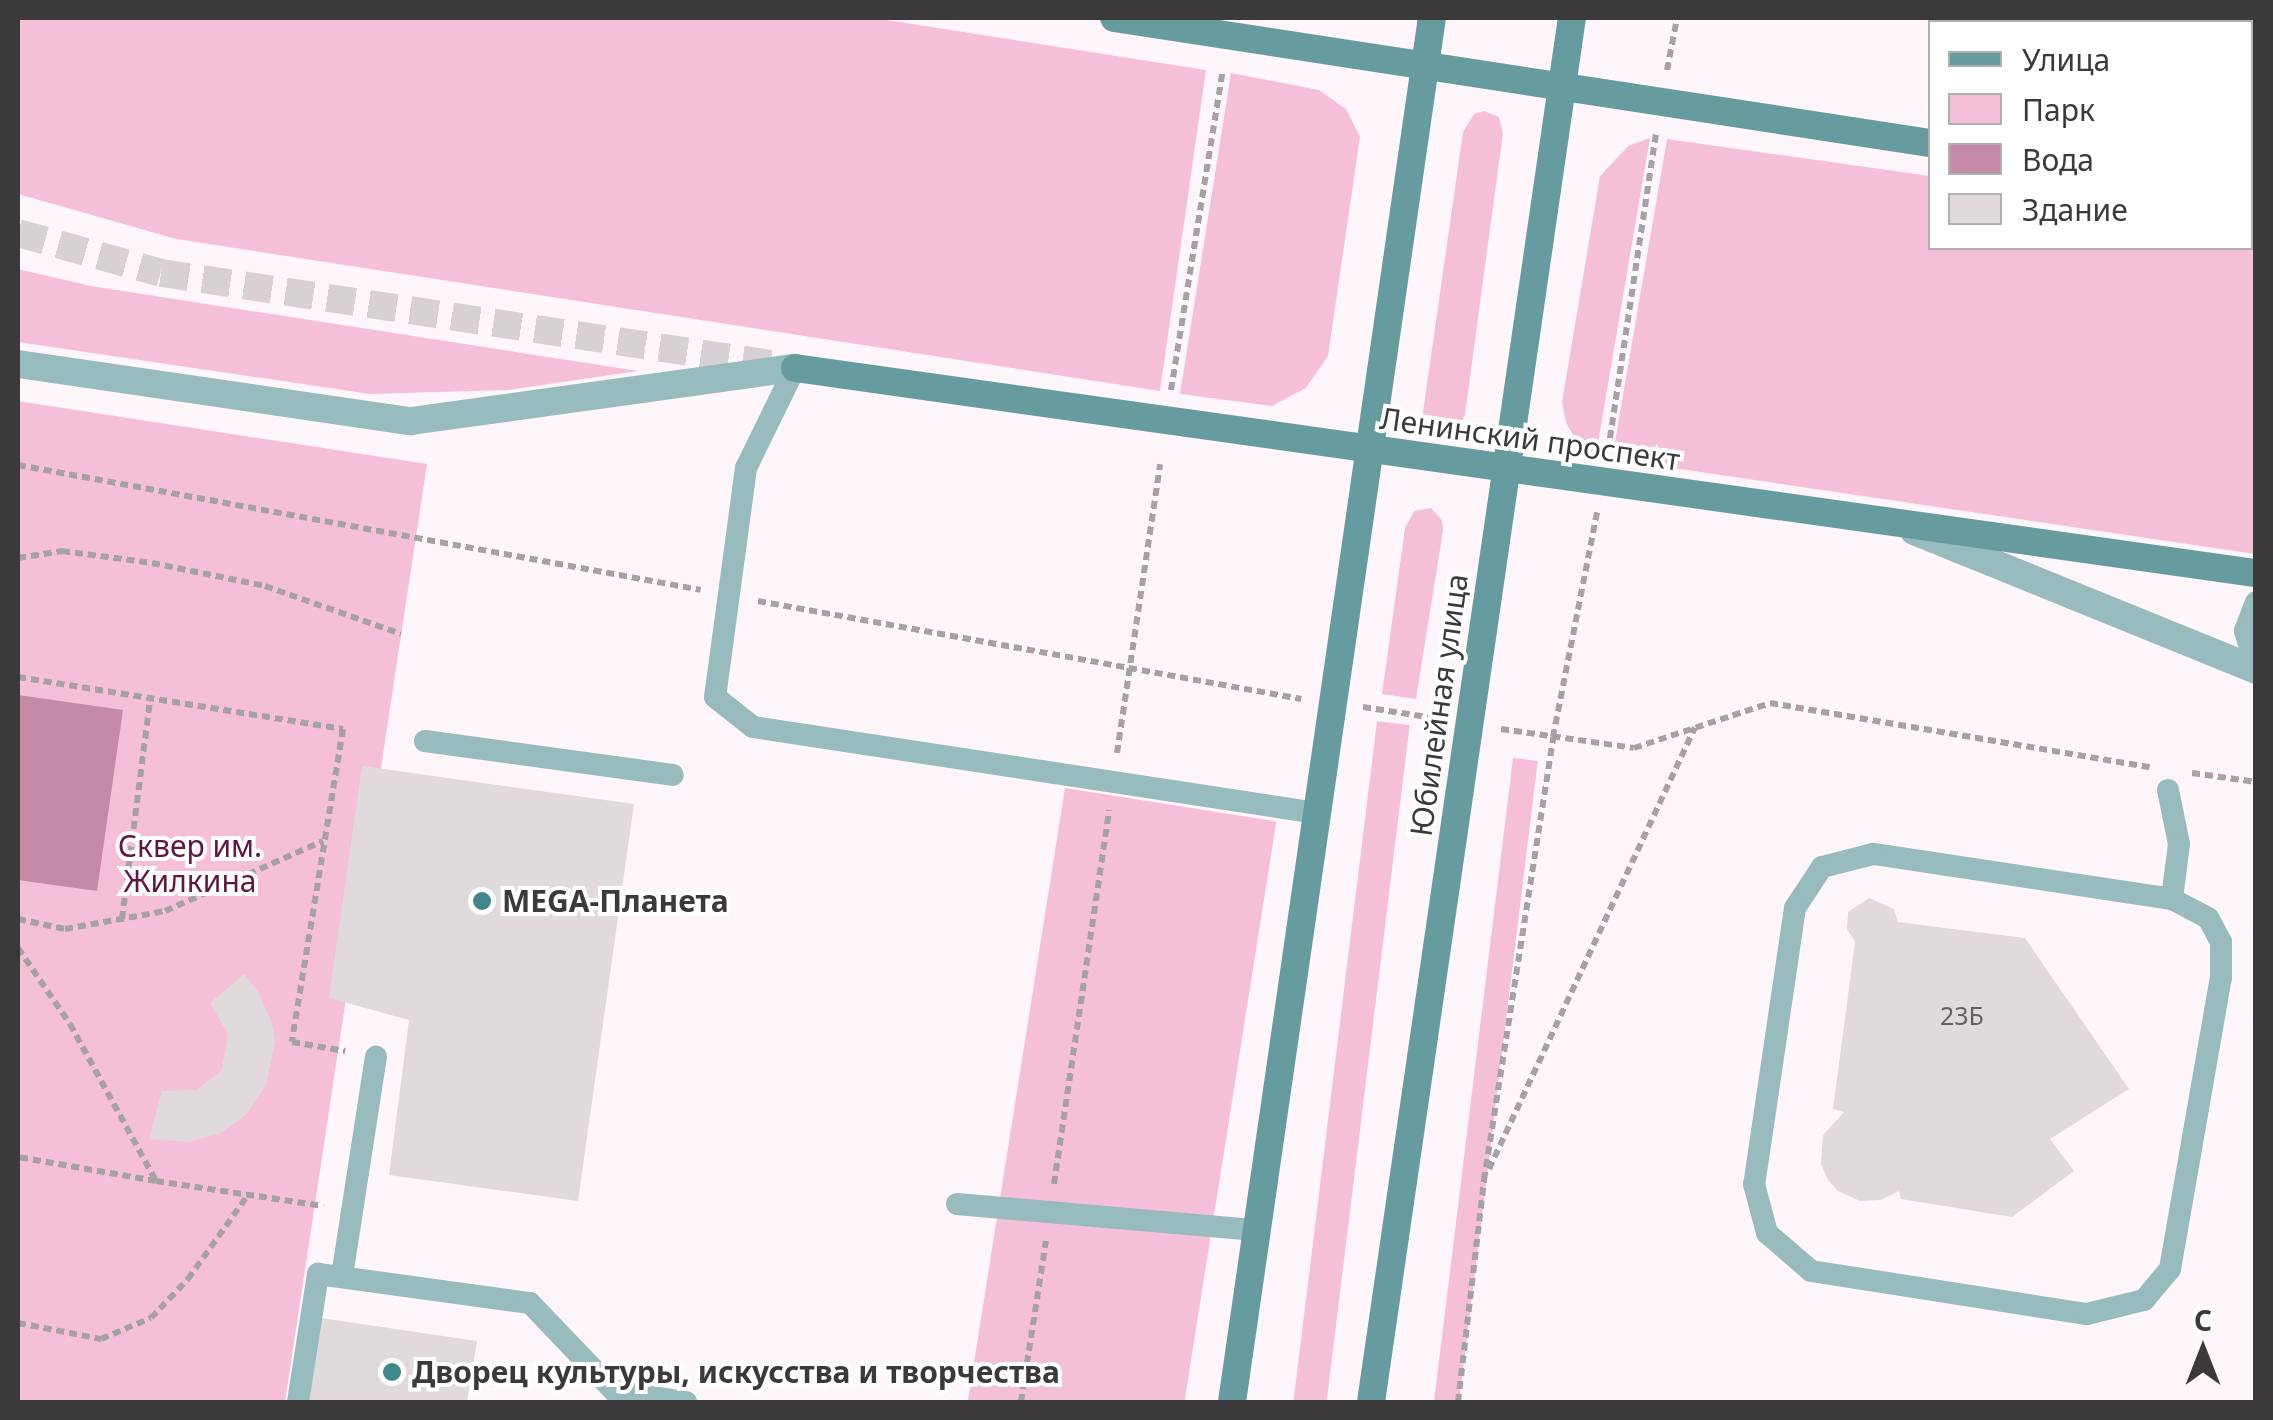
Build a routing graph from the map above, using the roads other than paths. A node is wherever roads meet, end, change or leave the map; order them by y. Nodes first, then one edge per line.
1 (1114, 18) edge
2 (1432, 18) edge
3 (1572, 18) edge
4 (1424, 63) junction
5 (1563, 84) junction
6 (1928, 144) edge
7 (18, 364) edge
8 (795, 368) junction
9 (1368, 450) junction
10 (1505, 468) junction
11 (1899, 524) junction
12 (2256, 573) edge
13 (2256, 602) edge
14 (2256, 668) edge
15 (425, 741) dead end
16 (673, 775) dead end
17 (2168, 780) road end
18 (1317, 812) junction
19 (2172, 899) junction
20 (376, 1056) road end
21 (957, 1204) dead end
22 (1256, 1230) junction
23 (342, 1276) junction
24 (298, 1402) edge
25 (686, 1402) edge
26 (1232, 1402) edge
27 (1370, 1402) edge

1 - 4 main road
2 - 4 main road
3 - 5 main road, Юбилейная улица
4 - 5 main road
4 - 9 main road
5 - 6 main road
5 - 10 main road, Юбилейная улица
7 - 8 street
8 - 9 main road, Ленинский проспект
8 - 18 lane
9 - 10 main road, Ленинский проспект
9 - 18 main road
10 - 11 main road, Ленинский проспект
10 - 27 main road, Юбилейная улица
11 - 12 main road, Ленинский проспект
11 - 14 street
13 - 14 lane
15 - 16 lane
17 - 19 lane
18 - 22 main road
19 - 19 lane
20 - 23 lane
21 - 22 lane
22 - 26 main road
23 - 24 lane
23 - 25 lane

